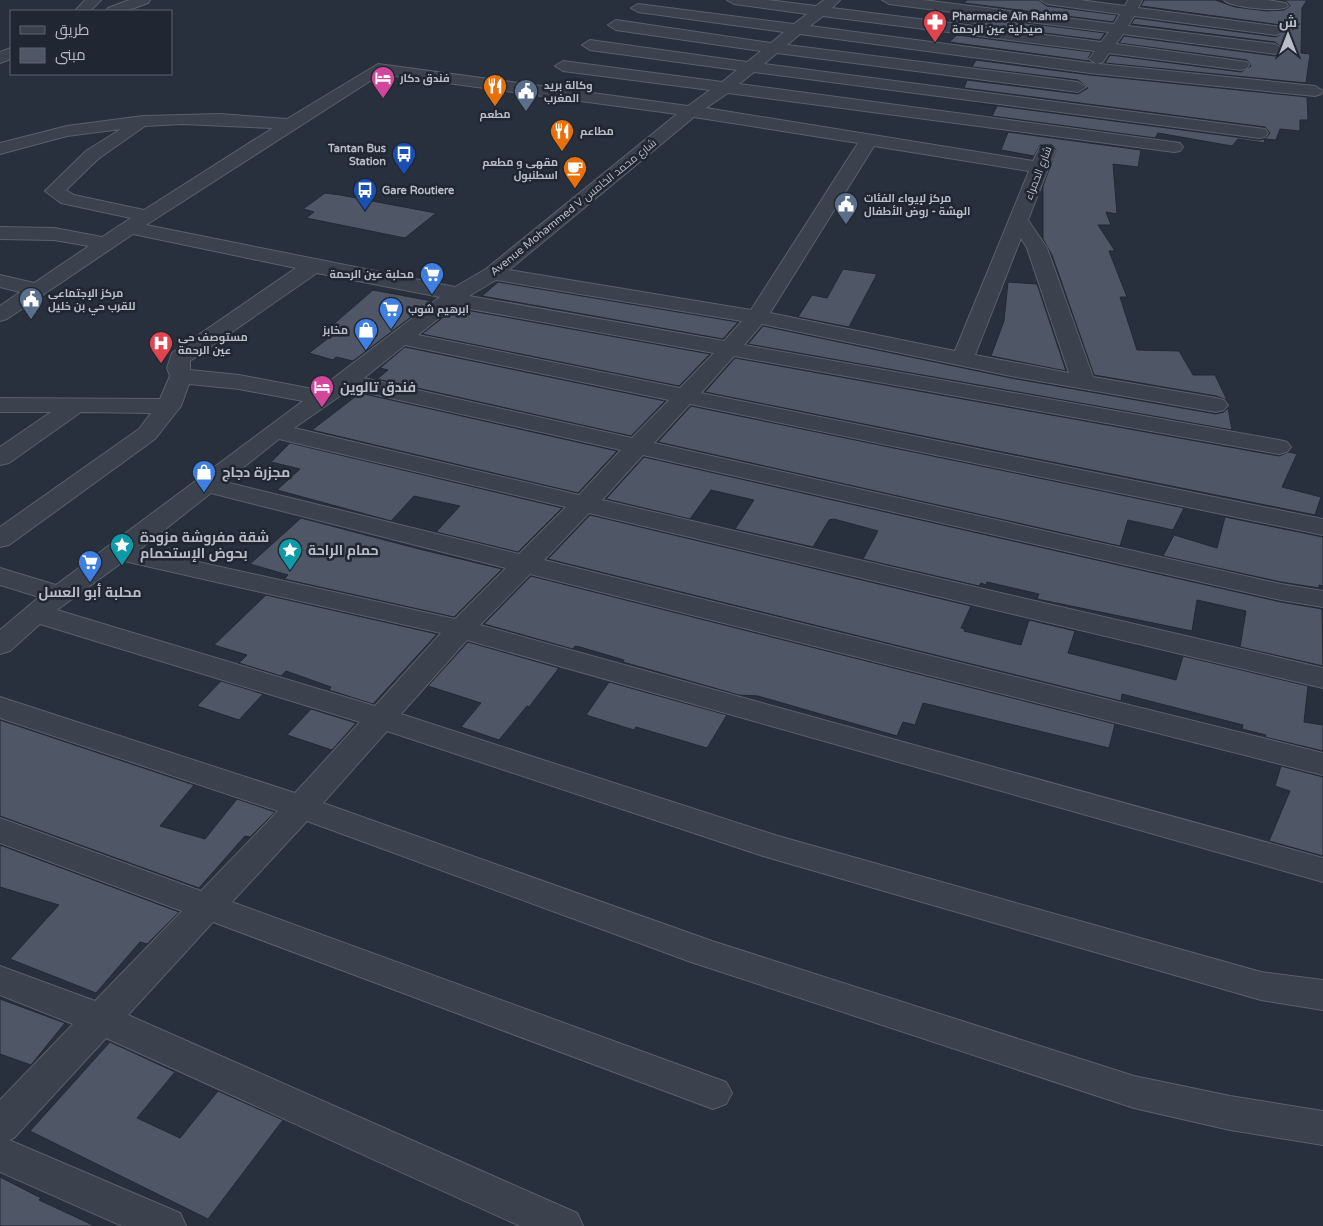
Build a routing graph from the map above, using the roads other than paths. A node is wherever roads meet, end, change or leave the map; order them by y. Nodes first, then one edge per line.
1 (94, 0) edge
2 (143, 0) edge
3 (734, 0) edge
4 (888, 0) edge
5 (1047, 0) edge
6 (1231, 0) edge
7 (643, 4) edge
8 (826, 5) edge
9 (1133, 5) edge
10 (1281, 6) dead end
11 (83, 10) edge
12 (115, 10) edge
13 (616, 24) junction
14 (797, 28) junction
15 (1119, 29) junction
16 (1276, 30) dead end
17 (590, 45) junction
18 (1107, 47) junction
19 (773, 48) junction
20 (1275, 49) dead end
21 (563, 66) junction
22 (748, 68) junction
23 (1090, 68) junction
24 (1258, 68) dead end
25 (726, 87) junction
26 (532, 90) junction
27 (1315, 91) dead end
28 (1072, 95) junction
29 (690, 111) junction
30 (144, 121) junction
31 (290, 125) junction
32 (1266, 129) dead end
33 (1055, 130) junction
34 (0, 132) edge
35 (33, 137) junction
36 (869, 139) junction
37 (1174, 146) dead end
38 (0, 149) edge
39 (1039, 167) junction
40 (1019, 221) junction
41 (140, 222) junction
42 (0, 233) edge
43 (106, 245) junction
44 (312, 266) junction
45 (493, 273) junction
46 (0, 281) edge
47 (38, 290) junction
48 (454, 296) junction
49 (0, 315) edge
50 (757, 317) junction
51 (400, 338) junction
52 (730, 348) junction
53 (963, 358) junction
54 (181, 376) junction
55 (346, 381) junction
56 (1084, 382) junction
57 (684, 395) junction
58 (320, 397) junction
59 (0, 405) edge
60 (1216, 405) dead end
61 (75, 406) junction
62 (169, 406) junction
63 (275, 431) junction
64 (636, 447) junction
65 (1279, 447) dead end
66 (0, 458) edge
67 (205, 484) junction
68 (586, 502) junction
69 (1323, 527) edge
70 (1, 537) edge
71 (119, 552) junction
72 (524, 564) junction
73 (0, 576) edge
74 (1323, 599) edge
75 (47, 604) junction
76 (461, 629) junction
77 (0, 645) edge
78 (1323, 678) edge
79 (0, 707) edge
80 (381, 718) junction
81 (1323, 764) edge
82 (301, 807) junction
83 (0, 830) edge
84 (1323, 870) edge
85 (207, 905) junction
86 (0, 980) edge
87 (1323, 996) edge
88 (101, 1019) junction
89 (713, 1093) dead end
90 (0, 1126) edge
91 (1323, 1128) edge
92 (0, 1154) edge
93 (166, 1226) edge
94 (563, 1226) edge

1 - 11 street
2 - 12 street
3 - 8 street
4 - 15 street
5 - 9 street
6 - 10 street
7 - 13 street
7 - 14 street
8 - 14 street, Avenue Mohammed V شارع محمد الخامس
8 - 18 street
9 - 15 street, شارع الحمراء
9 - 16 street
13 - 17 street
13 - 19 street
14 - 19 street, Avenue Mohammed V شارع محمد الخامس
14 - 23 street
15 - 18 street, شارع الحمراء
15 - 20 street
17 - 21 street
17 - 22 street
18 - 23 street, شارع الحمراء
18 - 24 street
19 - 22 street, Avenue Mohammed V شارع محمد الخامس
19 - 28 street
21 - 25 street
21 - 26 street
22 - 25 street, Avenue Mohammed V شارع محمد الخامس
22 - 28 street
23 - 27 street
23 - 28 street, شارع الحمراء
25 - 29 street, Avenue Mohammed V شارع محمد الخامس
25 - 33 street
26 - 29 street
26 - 31 street
28 - 32 street
28 - 33 street, شارع الحمراء
29 - 36 street
29 - 45 street, Avenue Mohammed V شارع محمد الخامس
30 - 31 street
30 - 35 street
30 - 41 street
31 - 41 street
33 - 37 street
33 - 39 street, شارع الحمراء
34 - 35 street
35 - 38 street
36 - 39 street
36 - 50 street
39 - 40 street, شارع الحمراء
40 - 53 street, شارع الحمراء
40 - 56 street
41 - 43 street
41 - 44 street
42 - 43 street
43 - 47 street
44 - 48 street
44 - 54 street
45 - 48 street, Avenue Mohammed V شارع محمد الخامس
45 - 50 street
46 - 47 street
47 - 49 street
48 - 51 street, Avenue Mohammed V شارع محمد الخامس
48 - 52 street
50 - 52 street
50 - 53 street
51 - 55 street, Avenue Mohammed V شارع محمد الخامس
51 - 57 street
52 - 57 street
52 - 65 street
53 - 56 street
54 - 58 street
54 - 62 street
55 - 58 street, Avenue Mohammed V شارع محمد الخامس
55 - 64 street
56 - 60 street
57 - 64 street
57 - 69 street
58 - 63 street, Avenue Mohammed V شارع محمد الخامس
59 - 61 street
61 - 62 street
61 - 66 street
62 - 70 street
63 - 67 street, Avenue Mohammed V شارع محمد الخامس
63 - 68 street
64 - 68 street
64 - 74 street
67 - 71 street, Avenue Mohammed V شارع محمد الخامس
67 - 72 street
68 - 72 street
68 - 78 street
71 - 75 street, Avenue Mohammed V شارع محمد الخامس
71 - 76 street
72 - 76 street
72 - 81 street
73 - 75 street
75 - 77 street, Avenue Mohammed V شارع محمد الخامس
75 - 80 street
76 - 80 street
76 - 84 street
79 - 82 street
80 - 82 street
80 - 87 street
82 - 85 street
82 - 91 street
83 - 85 street
85 - 88 street
85 - 89 street
86 - 88 street
88 - 90 street
88 - 94 street
92 - 93 street

